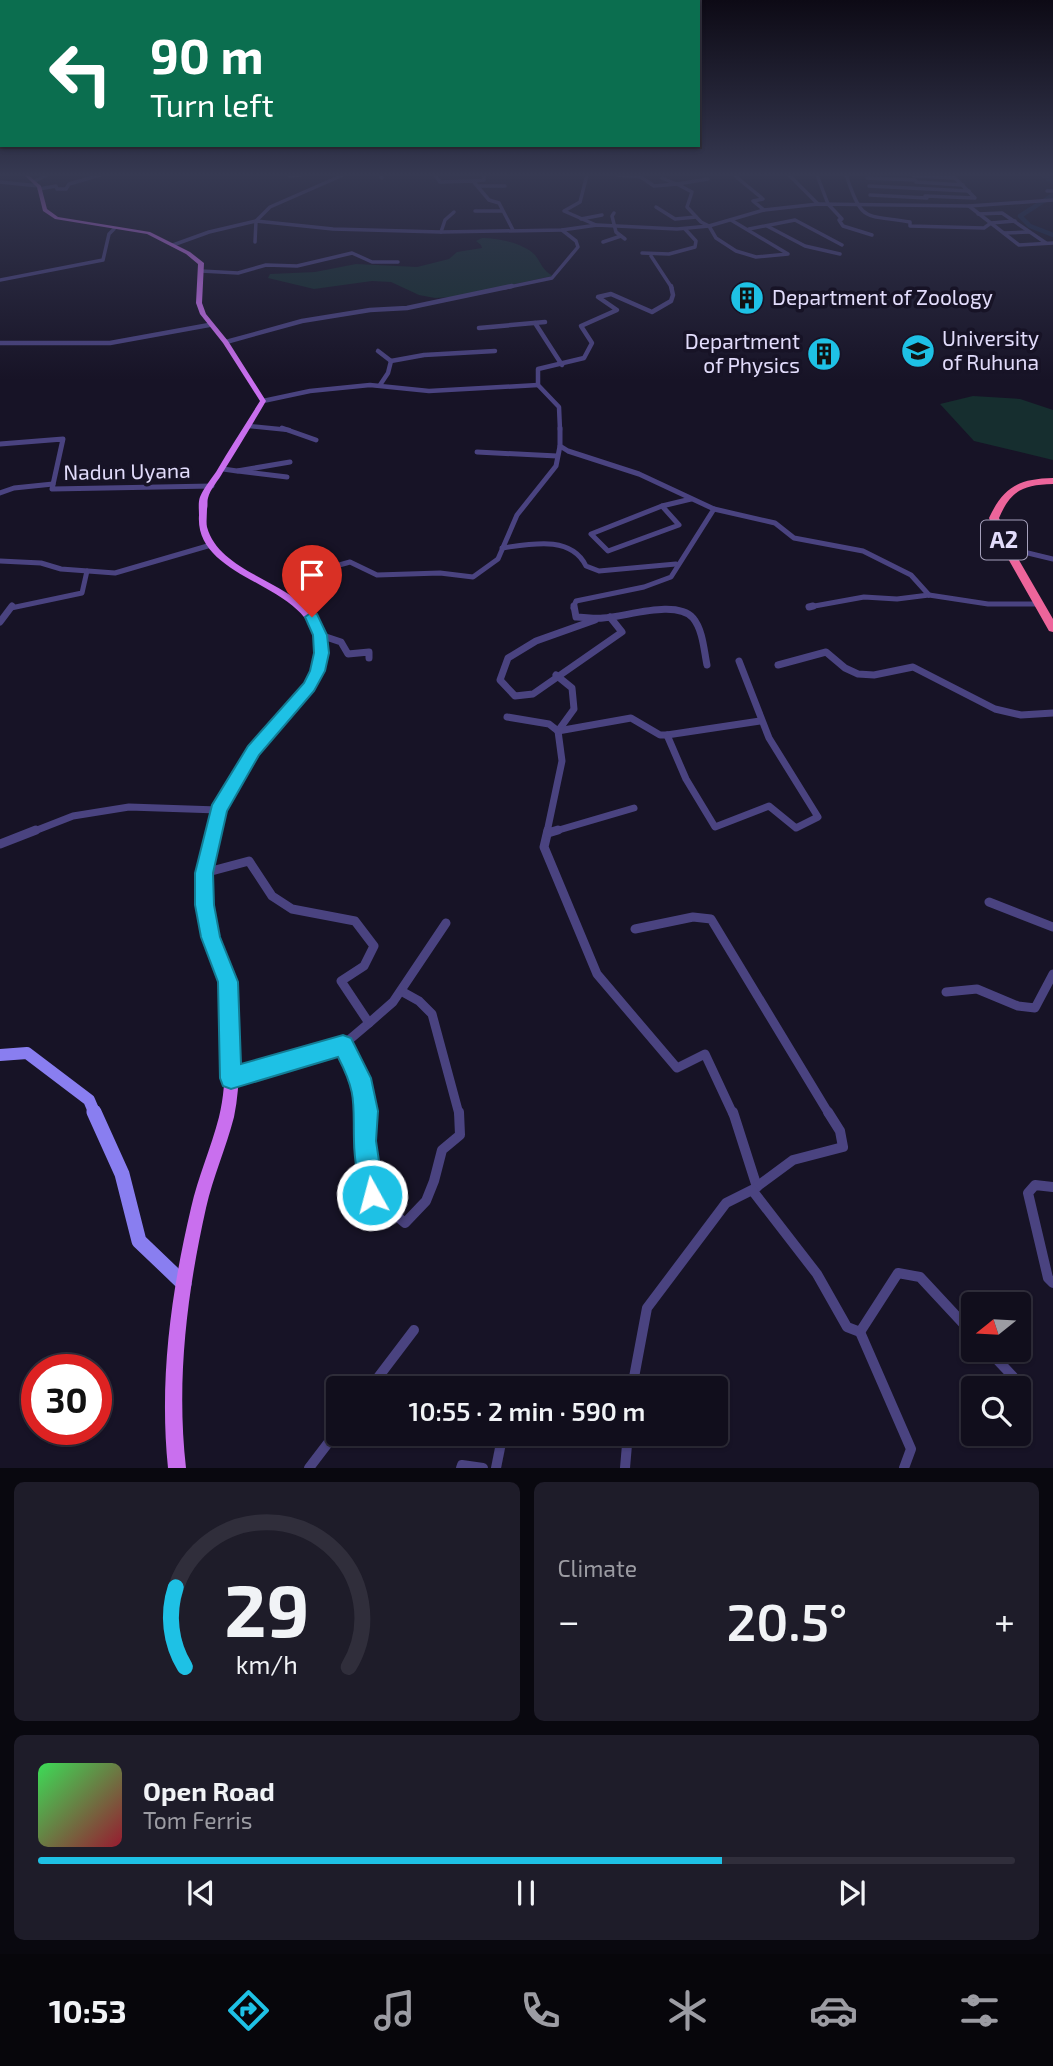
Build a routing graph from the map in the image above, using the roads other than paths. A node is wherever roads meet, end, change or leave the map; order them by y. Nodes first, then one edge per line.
1 (107, 244) edge
2 (170, 244) edge
3 (177, 244) edge
4 (577, 244) edge
5 (695, 244) edge
6 (725, 244) edge
7 (771, 244) edge
8 (800, 244) edge
9 (839, 244) edge
10 (1016, 244) edge
11 (1047, 244) joint
12 (1050, 244) edge
13 (173, 245) junction
14 (842, 245) dead end
15 (642, 253) dead end
16 (840, 254) dead end
17 (651, 256) junction
18 (398, 262) dead end
19 (201, 271) junction
20 (0, 280) edge
21 (545, 322) dead end
22 (535, 323) junction
23 (209, 325) junction
24 (479, 328) dead end
25 (226, 342) junction
26 (0, 343) edge
27 (378, 351) dead end
28 (495, 351) dead end
29 (391, 361) junction
30 (562, 365) junction
31 (380, 385) junction
32 (538, 386) junction
33 (263, 401) junction
34 (248, 426) junction
35 (316, 440) dead end
36 (0, 444) edge
37 (560, 446) junction
38 (477, 452) dead end
39 (557, 456) junction
40 (290, 463) dead end
41 (223, 469) junction
42 (237, 471) junction
43 (288, 477) dead end
44 (1053, 481) edge
45 (53, 484) junction
46 (212, 486) junction
47 (0, 493) edge
48 (691, 499) junction
49 (662, 506) junction
50 (714, 509) junction
51 (211, 545) junction
52 (502, 548) junction
53 (1007, 548) junction
54 (1053, 559) edge
55 (0, 561) edge
56 (676, 564) junction
57 (87, 571) junction
58 (929, 595) junction
59 (292, 600) junction
60 (1039, 604) junction
61 (809, 607) dead end
62 (606, 617) junction
63 (0, 622) edge
64 (1052, 624) edge
65 (320, 635) junction
66 (369, 658) dead end
67 (739, 661) dead end
68 (707, 665) dead end
69 (778, 666) dead end
70 (556, 675) junction
71 (1053, 713) edge
72 (506, 717) dead end
73 (760, 721) junction
74 (558, 731) junction
75 (667, 735) junction
76 (634, 808) dead end
77 (218, 810) junction
78 (548, 833) junction
79 (0, 844) edge
80 (204, 873) junction
81 (989, 902) dead end
82 (446, 923) dead end
83 (1053, 927) edge
84 (635, 929) dead end
85 (1053, 974) edge
86 (401, 991) junction
87 (946, 992) dead end
88 (369, 1023) junction
89 (343, 1045) junction
90 (0, 1055) edge
91 (231, 1078) junction
92 (1053, 1187) edge
93 (754, 1188) junction
94 (1053, 1283) edge
95 (185, 1284) junction
96 (961, 1321) edge
97 (414, 1330) dead end
98 (860, 1332) junction
99 (999, 1362) edge
100 (379, 1376) edge
101 (634, 1376) edge
102 (1013, 1376) edge
103 (326, 1446) edge
104 (500, 1446) edge
105 (627, 1446) edge
106 (177, 1468) edge
107 (309, 1468) edge
108 (461, 1468) edge
109 (483, 1468) edge
110 (496, 1468) edge
111 (625, 1468) edge
112 (904, 1468) edge

1 - 20 street
2 - 13 main road
3 - 13 street
4 - 25 street
5 - 17 street
6 - 7 street
8 - 16 street
9 - 14 street
10 - 11 street
11 - 12 street
13 - 19 main road
15 - 17 street
17 - 30 street
18 - 19 street
19 - 23 main road
21 - 22 street
22 - 24 street
22 - 30 street
23 - 25 main road
23 - 26 street
25 - 33 main road
27 - 29 street
28 - 29 street
29 - 31 street
30 - 32 street
31 - 32 street
31 - 33 street
32 - 37 street
33 - 34 main road
34 - 35 street
34 - 41 main road
36 - 45 street, Nadun Uyana
37 - 39 street
37 - 48 street
38 - 39 street
39 - 52 street
40 - 42 street
41 - 42 street
41 - 46 main road
42 - 43 street
44 - 53 highway, A2
45 - 46 street, Nadun Uyana
45 - 47 street
46 - 51 main road
48 - 49 street
48 - 50 street
49 - 49 street
50 - 56 street
50 - 58 street
51 - 57 street
51 - 59 main road
52 - 56 street
52 - 59 street
53 - 54 street
53 - 60 highway, A2
55 - 57 street
56 - 62 street
57 - 63 street
58 - 60 street
58 - 61 street
59 - 65 main road
60 - 64 highway, A2
62 - 68 street
62 - 70 street
62 - 70 street
65 - 66 street
65 - 77 main road
67 - 73 street
69 - 71 street
70 - 74 street
72 - 74 street
73 - 75 street
73 - 75 street
74 - 75 street
74 - 78 street
76 - 78 street
77 - 79 street
77 - 80 main road
78 - 93 street
80 - 88 street
80 - 91 main road
81 - 83 street
82 - 86 street
84 - 93 street
85 - 87 street
86 - 88 street
86 - 89 street
88 - 89 street
89 - 91 street
90 - 95 main road
91 - 95 main road
92 - 94 street
93 - 98 street
93 - 101 street
95 - 106 main road
96 - 98 street
97 - 100 street
98 - 112 street
99 - 102 street
103 - 107 street
104 - 110 street
105 - 111 street
108 - 109 street

